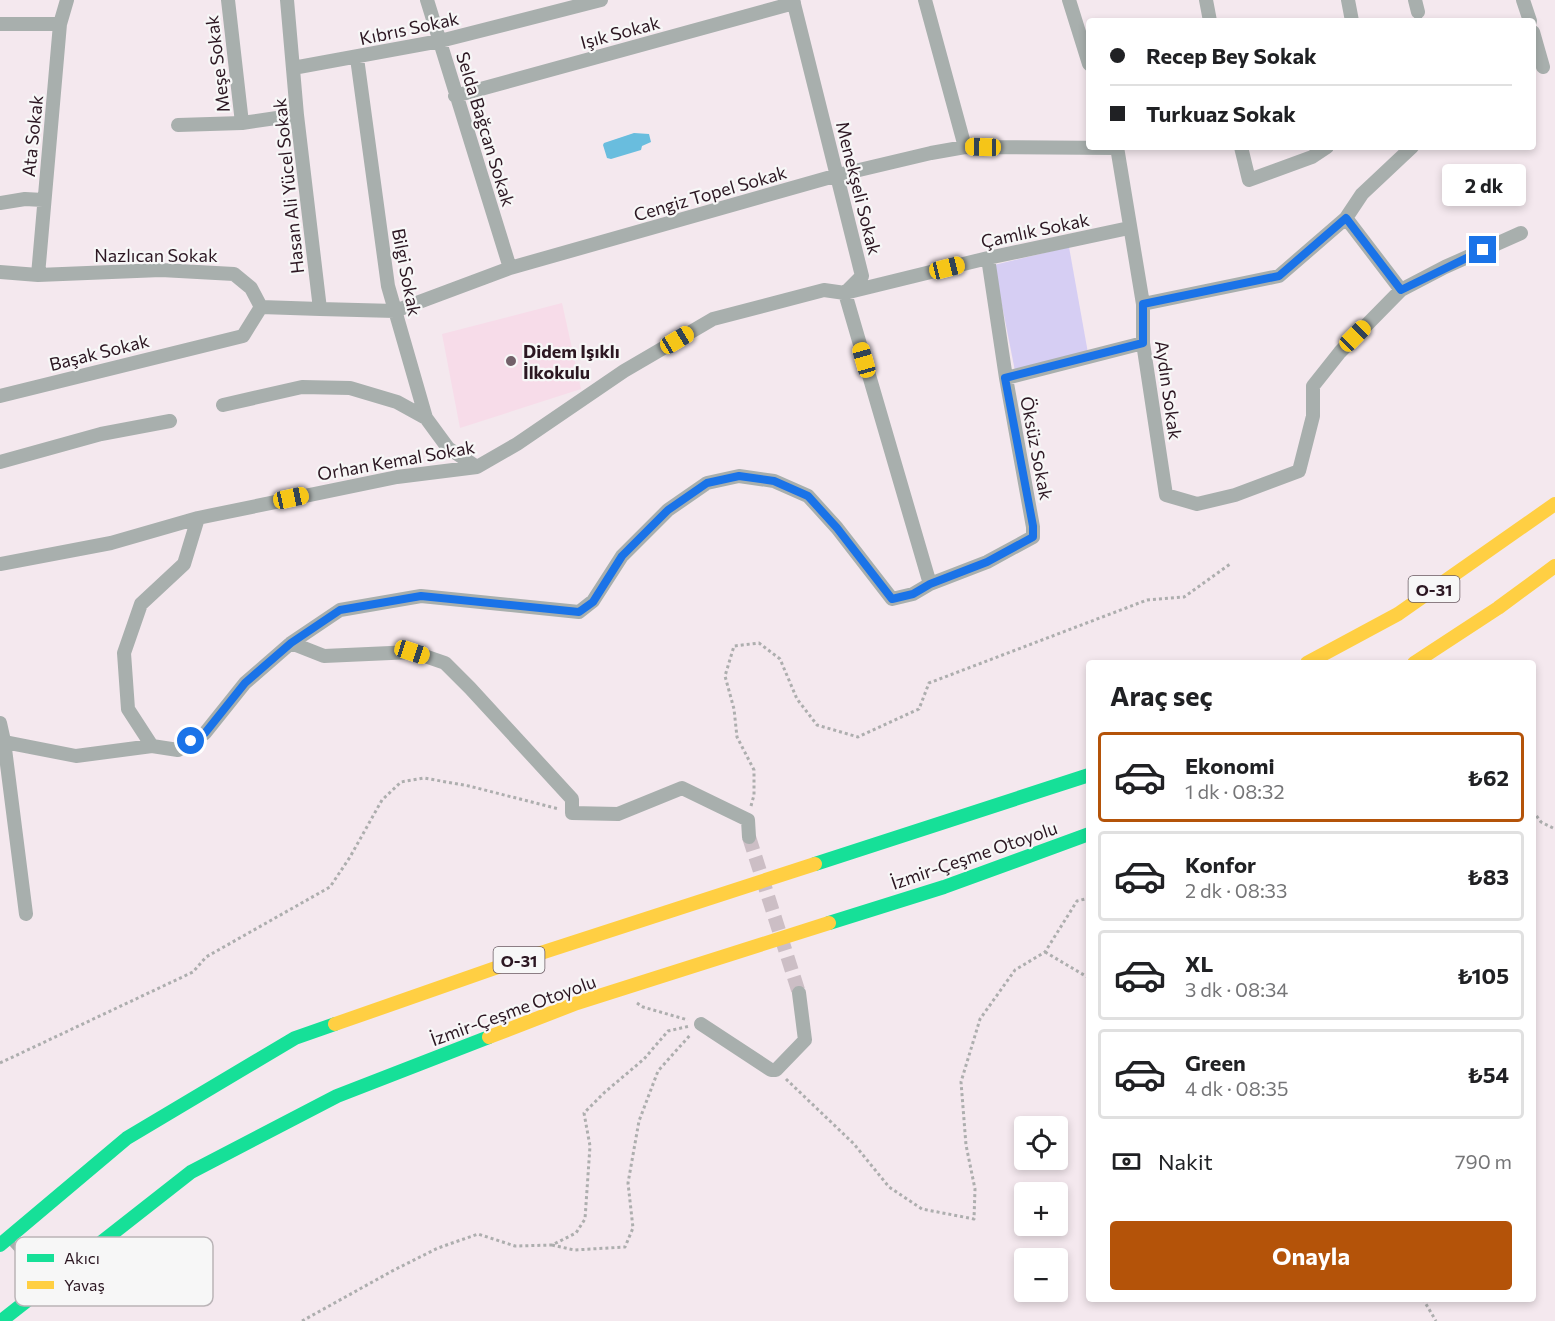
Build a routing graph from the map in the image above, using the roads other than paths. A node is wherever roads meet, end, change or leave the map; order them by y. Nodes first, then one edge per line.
1 (67, 0) edge
2 (228, 0) edge
3 (287, 0) edge
4 (427, 0) edge
5 (925, 0) edge
6 (1069, 0) edge
7 (1206, 0) edge
8 (1348, 0) edge
9 (1523, 0) edge
10 (594, 1) edge
11 (794, 2) edge
12 (1209, 18) edge
13 (1351, 18) edge
14 (1529, 18) edge
15 (0, 24) edge
16 (60, 24) junction
17 (441, 41) junction
18 (1536, 42) edge
19 (1086, 54) edge
20 (357, 57) junction
21 (1543, 67) dead end
22 (293, 68) junction
23 (455, 96) junction
24 (297, 115) junction
25 (242, 123) junction
26 (178, 125) dead end
27 (965, 147) junction
28 (1086, 148) edge
29 (1117, 150) edge
30 (1242, 150) edge
31 (1322, 150) edge
32 (1409, 150) edge
33 (838, 175) junction
34 (43, 200) junction
35 (0, 203) edge
36 (1346, 218) junction
37 (1129, 228) junction
38 (1521, 233) dead end
39 (988, 258) junction
40 (510, 268) junction
41 (0, 272) edge
42 (38, 276) junction
43 (1401, 290) junction
44 (844, 293) junction
45 (1143, 304) junction
46 (261, 307) junction
47 (320, 309) junction
48 (395, 311) junction
49 (1143, 343) junction
50 (1005, 378) junction
51 (0, 396) edge
52 (223, 405) dead end
53 (426, 418) junction
54 (170, 422) dead end
55 (0, 462) edge
56 (477, 468) junction
57 (1555, 504) edge
58 (198, 518) junction
59 (0, 564) edge
60 (1555, 566) edge
61 (930, 584) junction
62 (291, 643) junction
63 (1313, 660) edge
64 (1419, 660) edge
65 (0, 723) edge
66 (2, 741) edge
67 (152, 746) junction
68 (1086, 776) edge
69 (1086, 835) edge
70 (749, 837) tunnel mouth
71 (26, 914) dead end
72 (799, 993) tunnel mouth
73 (701, 1024) road end
74 (108, 1237) edge
75 (4, 1242) edge
76 (20, 1306) edge
77 (1, 1321) edge

1 - 16 street, Ata Sokak
2 - 25 street, Meşe Sokak
3 - 22 street, Hasan Ali Yücel Sokak
4 - 17 street, Selda Bağcan Sokak
5 - 27 street
6 - 19 street
7 - 12 street
8 - 13 street
9 - 14 street
10 - 17 street, Kıbrıs Sokak
11 - 23 street, Işık Sokak
11 - 33 street, Menekşeli Sokak
15 - 16 street
16 - 34 street, Ata Sokak
17 - 20 street, Kıbrıs Sokak
17 - 23 street, Selda Bağcan Sokak
18 - 21 street
20 - 22 street, Kıbrıs Sokak
20 - 48 street, Bilgi Sokak
22 - 24 street, Hasan Ali Yücel Sokak
23 - 40 street, Selda Bağcan Sokak
24 - 25 street, Meşe Sokak
24 - 47 street, Hasan Ali Yücel Sokak
25 - 26 street, Meşe Sokak
27 - 28 street, Cengiz Topel Sokak
27 - 33 street, Cengiz Topel Sokak
29 - 37 street, Aydın Sokak
30 - 31 street
32 - 36 street
33 - 40 street, Cengiz Topel Sokak
33 - 44 street, Menekşeli Sokak
34 - 35 street
34 - 42 street, Ata Sokak
36 - 43 street
36 - 45 street
37 - 39 street, Çamlık Sokak
37 - 45 street, Aydın Sokak
38 - 43 street
39 - 44 street, Çamlık Sokak
39 - 50 street, Öksüz Sokak
40 - 48 street, Cengiz Topel Sokak
41 - 42 street, Nazlıcan Sokak
42 - 46 street, Nazlıcan Sokak
43 - 49 street, Aydın Sokak
44 - 56 street, Orhan Kemal Sokak
44 - 61 street
45 - 49 street, Aydın Sokak
46 - 47 street
46 - 51 street, Başak Sokak
47 - 48 street, Cengiz Topel Sokak
48 - 53 street, Bilgi Sokak
49 - 50 street
50 - 61 street, Öksüz Sokak
52 - 53 street
53 - 56 street, Bilgi Sokak
54 - 55 street
56 - 58 street, Orhan Kemal Sokak
57 - 63 highway, O-31
58 - 59 street, Orhan Kemal Sokak
58 - 67 street
60 - 64 highway, O-31
61 - 62 street
62 - 67 street
62 - 70 street
65 - 66 street
66 - 67 street
66 - 71 street
68 - 75 highway, O-31
69 - 74 highway, İzmir-Çeşme Otoyolu
72 - 73 street
76 - 77 highway, İzmir-Çeşme Otoyolu

